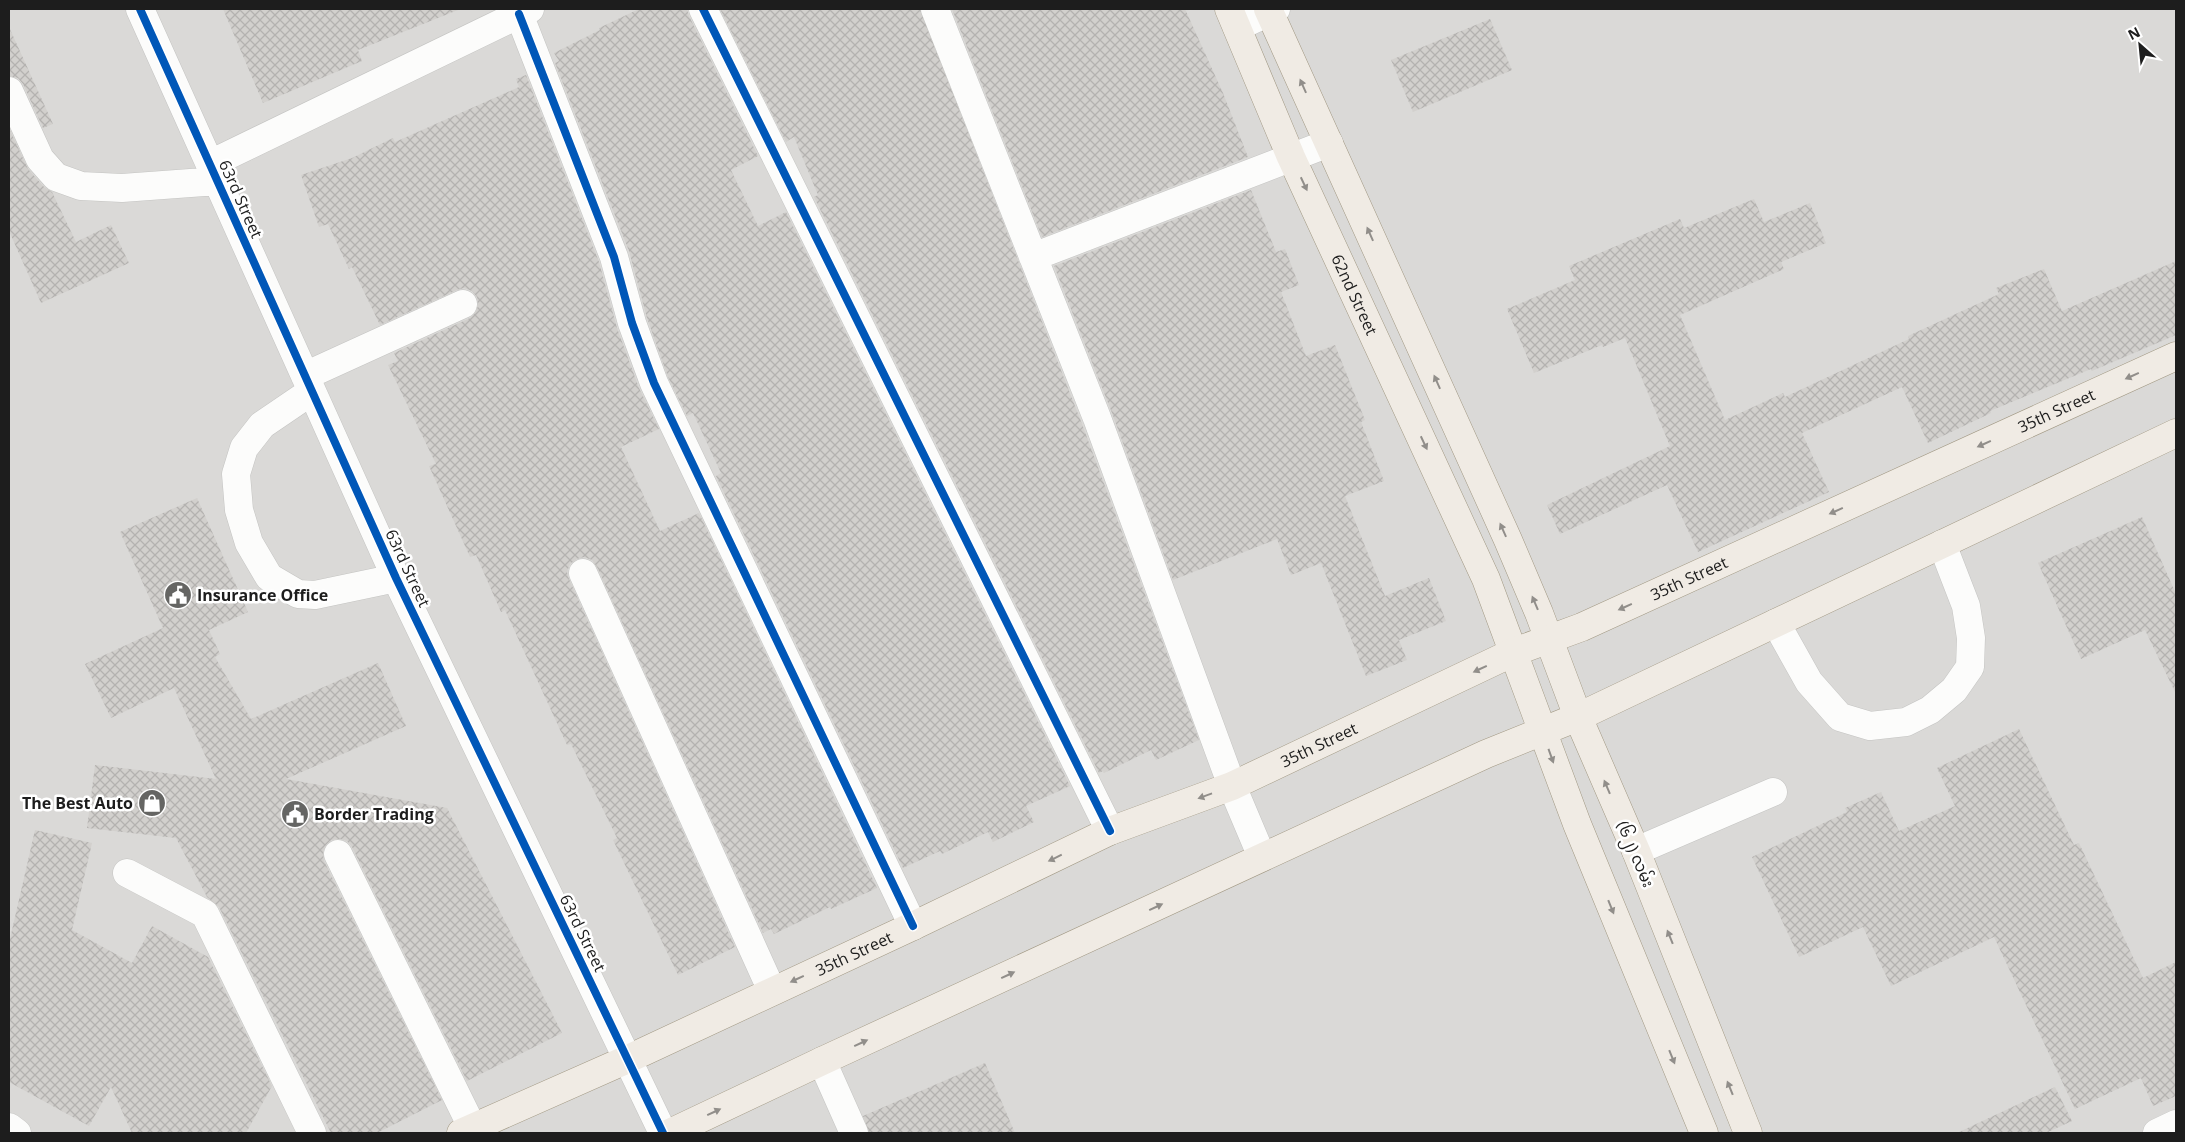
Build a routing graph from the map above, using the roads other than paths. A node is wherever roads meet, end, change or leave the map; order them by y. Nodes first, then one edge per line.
1 (140, 9) edge
2 (702, 9) edge
3 (935, 9) edge
4 (1272, 10) edge
5 (511, 14) edge
6 (1233, 18) edge
7 (9, 91) edge
8 (1329, 143) junction
9 (1292, 157) junction
10 (214, 172) junction
11 (1033, 256) junction
12 (463, 304) dead end
13 (2176, 356) edge
14 (309, 383) junction
15 (2176, 433) edge
16 (1942, 544) junction
17 (583, 573) dead end
18 (396, 578) junction
19 (1776, 623) junction
20 (1548, 640) junction
21 (1514, 652) junction
22 (1578, 717) junction
23 (1542, 731) junction
24 (1232, 786) junction
25 (1773, 792) dead end
26 (1110, 831) junction
27 (1636, 851) junction
28 (338, 854) dead end
29 (1262, 858) junction
30 (127, 873) dead end
31 (913, 926) junction
32 (772, 991) junction
33 (628, 1059) junction
34 (822, 1061) junction
35 (2176, 1124) edge
36 (9, 1127) edge
37 (470, 1131) edge
38 (17, 1133) edge
39 (312, 1133) edge
40 (663, 1133) edge
41 (670, 1133) edge
42 (854, 1133) edge
43 (1704, 1133) edge
44 (1748, 1133) edge
45 (2157, 1133) edge

1 - 10 street, 63rd Street
2 - 26 street
3 - 11 street
4 - 6 street
8 -> 4 main road
5 - 10 street
5 - 31 street
6 - 9 main road, 62nd Street
7 - 10 street
8 - 9 street
20 -> 8 main road, (၆၂) လမ်း
9 - 11 street
9 -> 21 main road, 62nd Street
10 - 14 street, 63rd Street
11 - 24 street
12 - 14 street
13 -> 20 main road, 35th Street
14 - 18 street, 63rd Street
14 - 18 street
15 - 16 main road
16 - 19 main road
16 - 19 street
17 - 32 street
18 - 33 street, 63rd Street
19 - 22 main road
20 - 21 main road, 35th Street
20 - 22 main road, (၆၂) လမ်း
21 - 23 main road
21 -> 24 main road, 35th Street
22 - 23 main road
27 -> 22 main road, (၆၂) လမ်း
23 - 29 main road
23 -> 43 main road
24 -> 26 main road, 35th Street
24 - 29 street
25 - 27 street
26 -> 31 main road, 35th Street
44 -> 27 main road, (၆၂) လမ်း
28 - 37 street
34 -> 29 main road
30 - 39 street
31 -> 32 main road, 35th Street
32 - 33 main road, 35th Street
33 - 37 main road, 35th Street
33 - 40 street, 63rd Street
41 -> 34 main road
34 - 42 street
35 - 45 street
36 - 38 street

